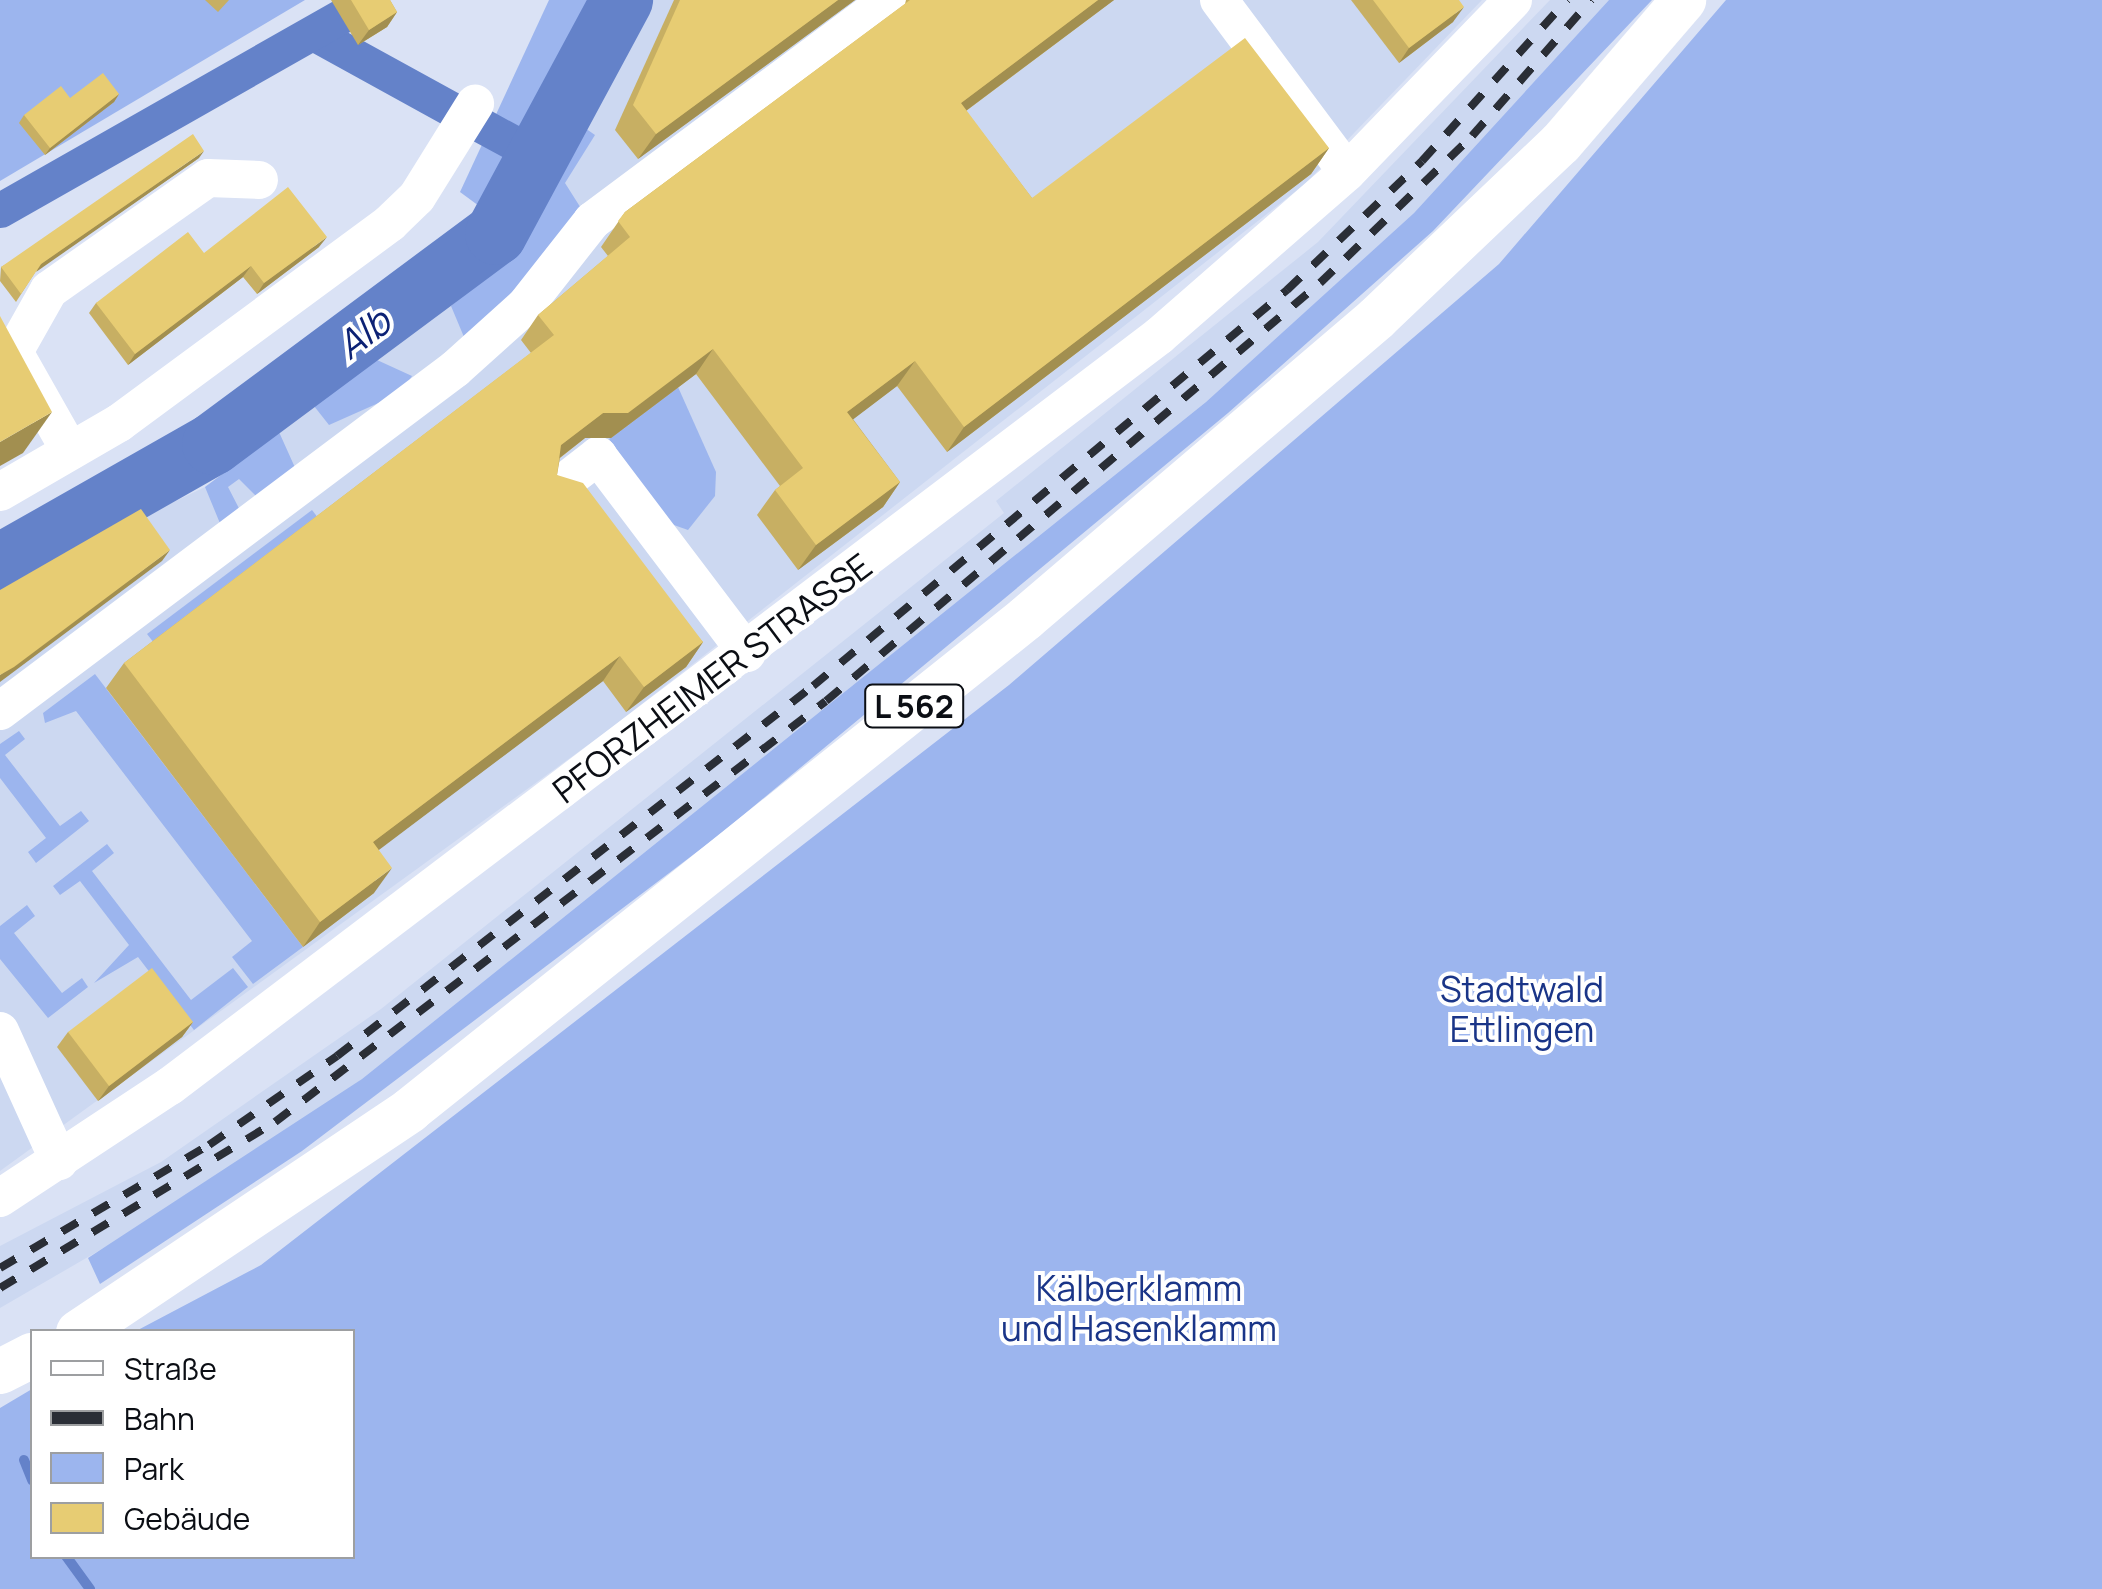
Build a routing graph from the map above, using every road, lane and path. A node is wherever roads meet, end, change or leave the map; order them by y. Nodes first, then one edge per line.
1 (889, 0) edge
2 (1219, 0) edge
3 (1514, 0) edge
4 (1684, 0) edge
5 (475, 104) dead end
6 (1347, 172) junction
7 (259, 180) dead end
8 (70, 452) junction
9 (558, 487) edge
10 (0, 492) edge
11 (746, 653) junction
12 (0, 711) edge
13 (0, 1031) edge
14 (60, 1161) junction
15 (0, 1198) edge
16 (82, 1329) edge
17 (30, 1356) edge
18 (0, 1371) edge

1 - 12 street
2 - 6 street
3 - 6 street, PFORZHEIMER STRASSE
4 - 16 main road, L 562
5 - 8 street
6 - 11 street, PFORZHEIMER STRASSE
7 - 8 street
8 - 10 street
9 - 11 street
11 - 14 street, PFORZHEIMER STRASSE
13 - 14 street
14 - 15 street, PFORZHEIMER STRASSE
17 - 18 main road

